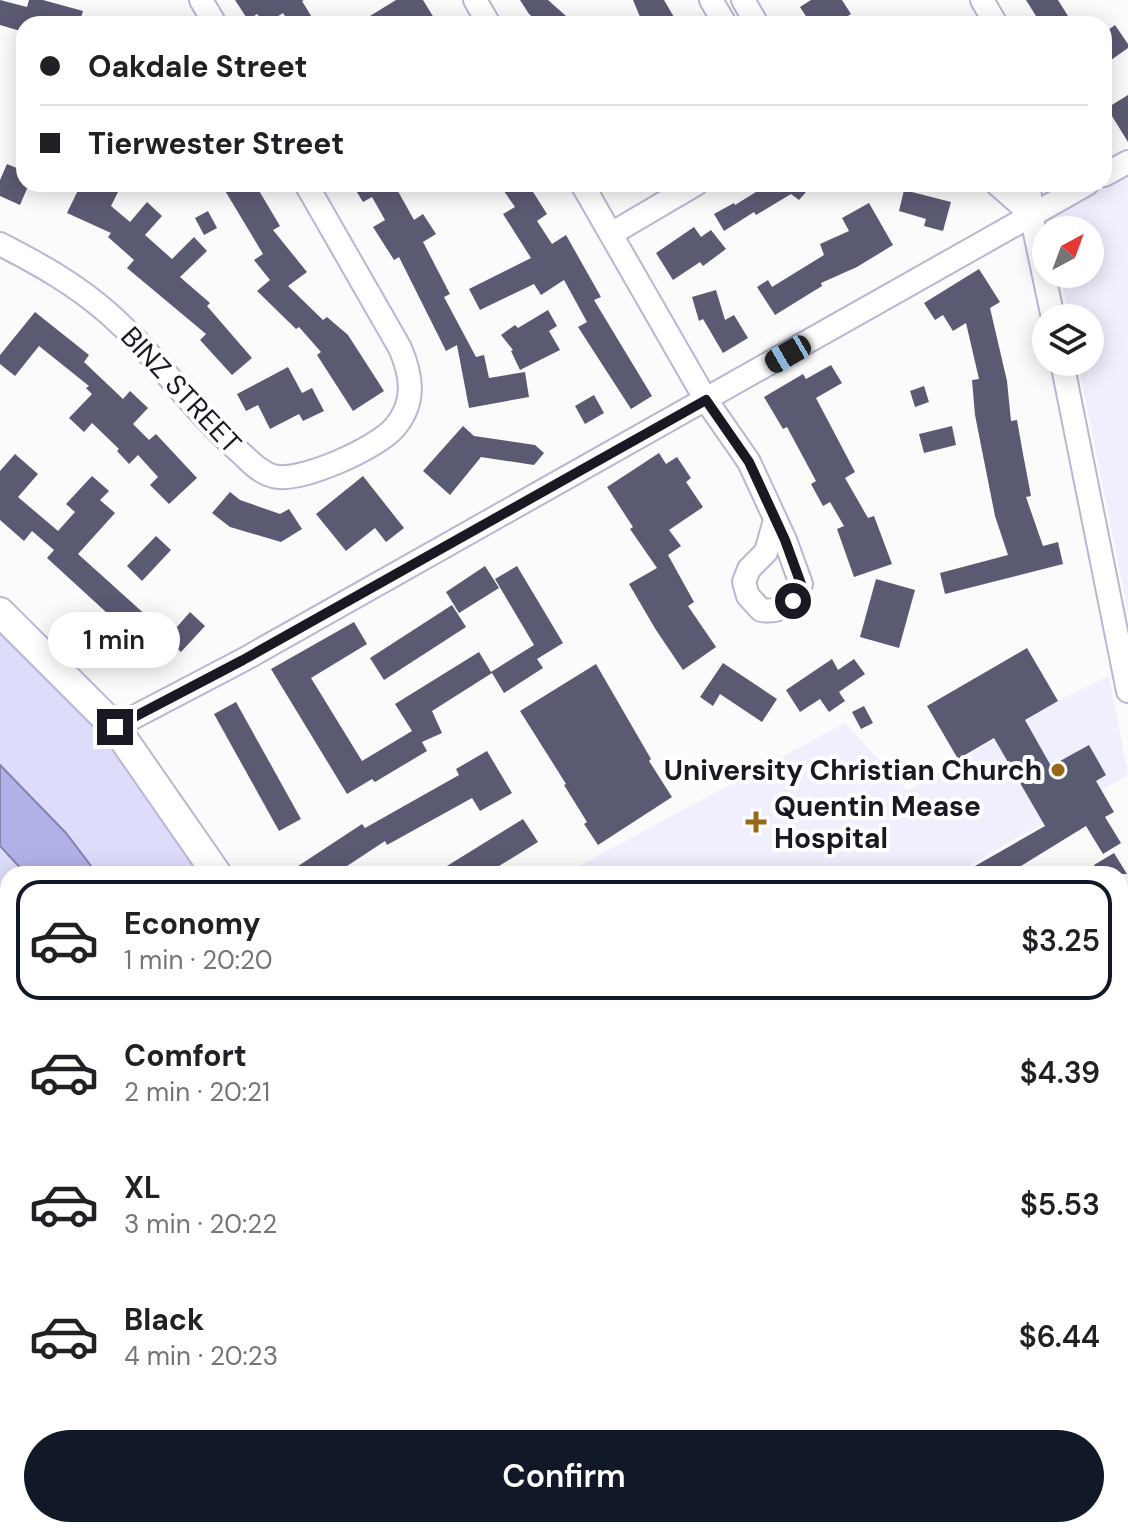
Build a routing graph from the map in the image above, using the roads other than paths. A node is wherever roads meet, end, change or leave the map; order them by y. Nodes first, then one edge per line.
1 (310, 192) edge
2 (587, 192) edge
3 (682, 192) edge
4 (1006, 192) edge
5 (1028, 192) edge
6 (1072, 192) edge
7 (1031, 214) junction
8 (611, 234) junction
9 (0, 244) edge
10 (1050, 304) edge
11 (1065, 376) edge
12 (706, 400) junction
13 (775, 520) dead end
14 (0, 612) edge
15 (1128, 691) edge
16 (115, 727) junction
17 (211, 866) edge

1 - 9 street, BINZ STREET
2 - 8 street
3 - 8 street
4 - 7 street
5 - 7 street
6 - 7 street
7 - 10 street
7 - 12 street
8 - 12 street
11 - 15 street
12 - 13 street
12 - 16 street
14 - 16 main road
16 - 17 main road

